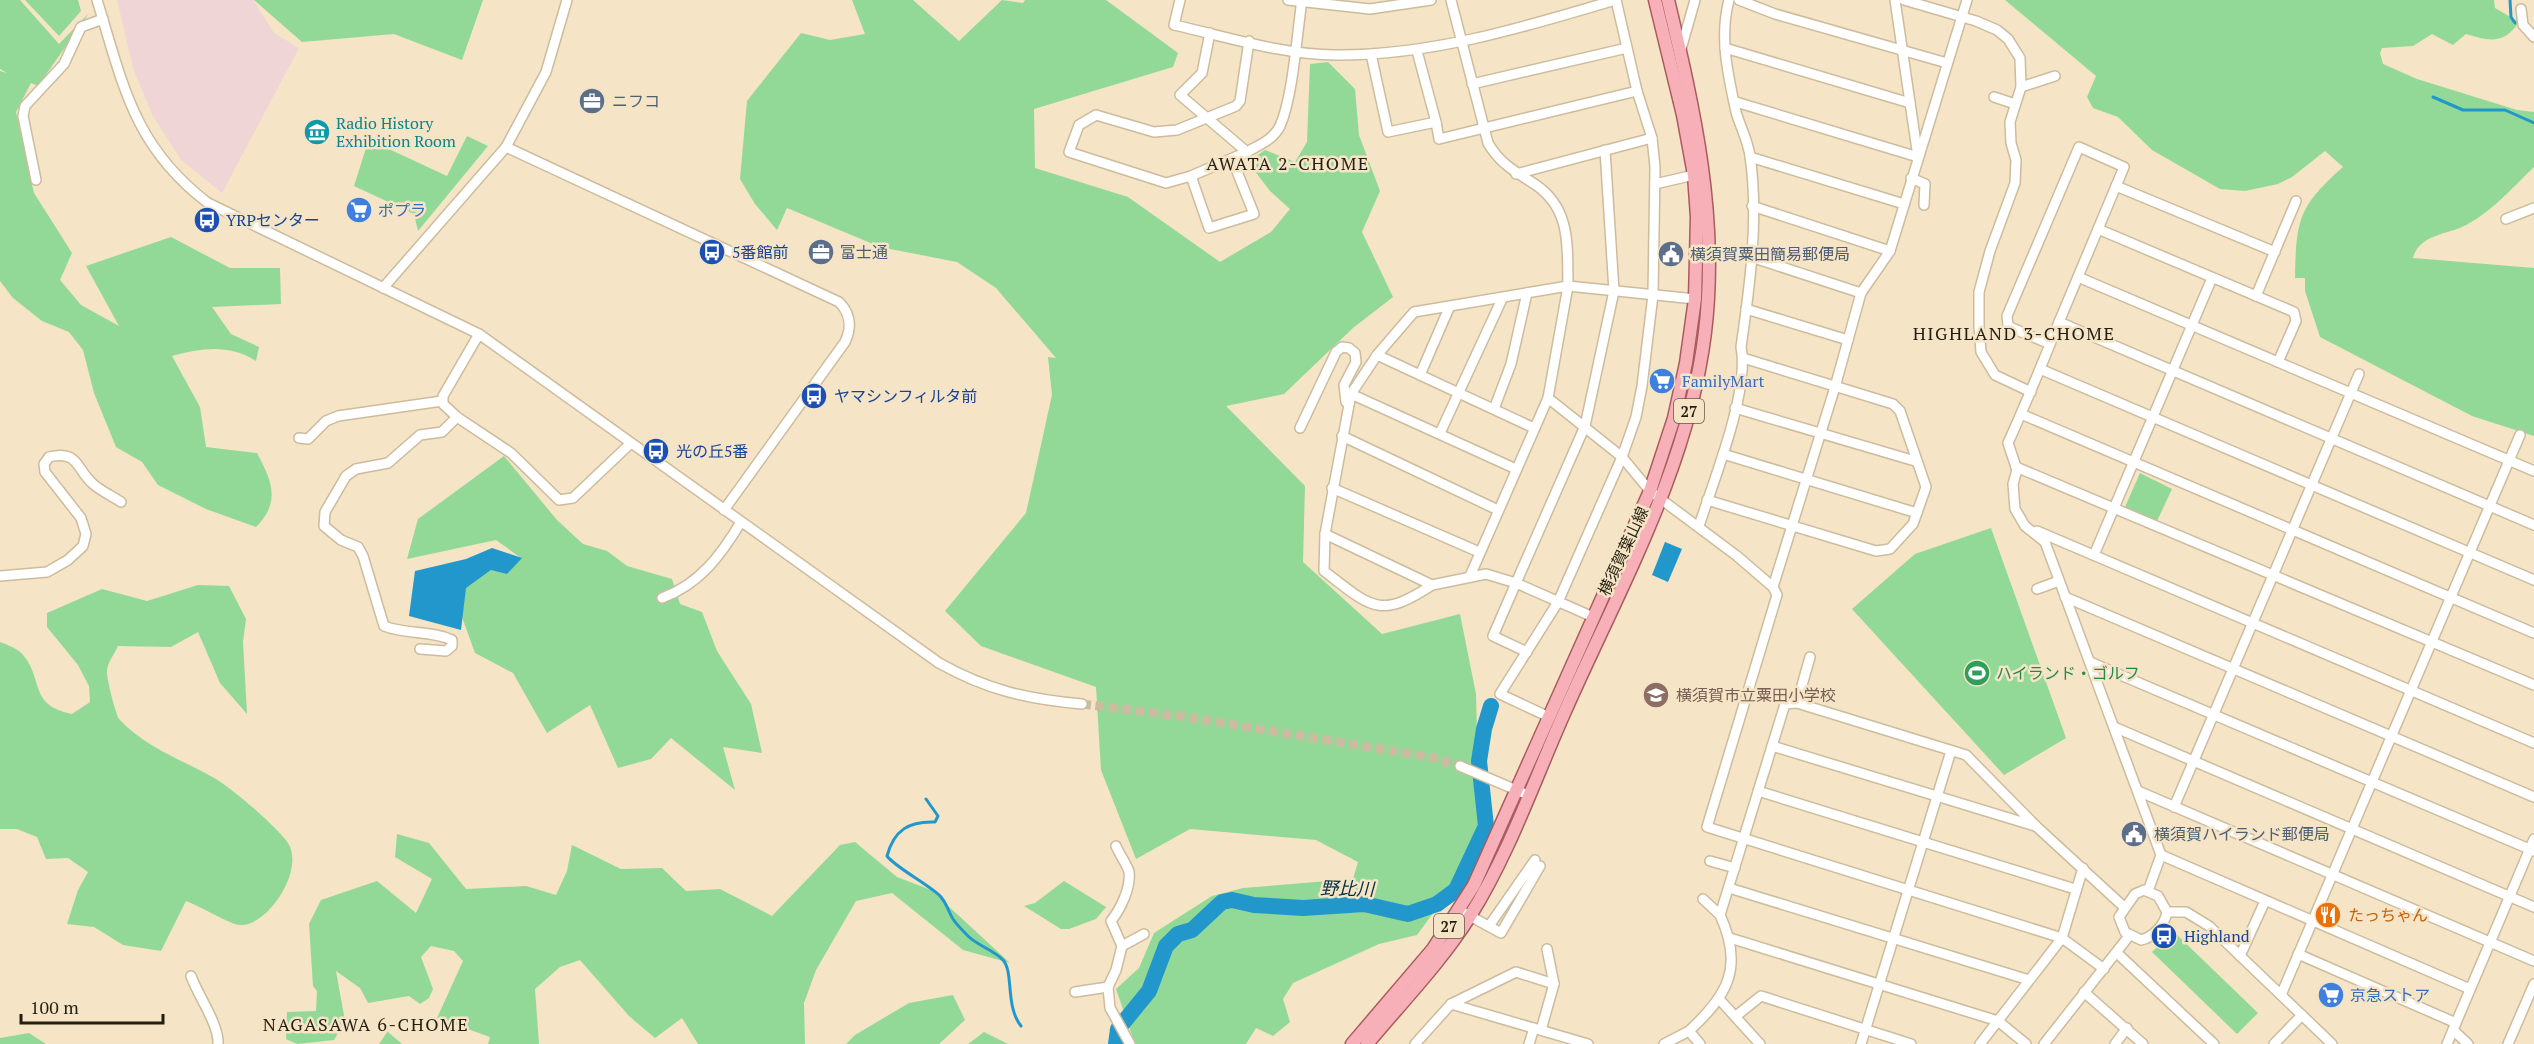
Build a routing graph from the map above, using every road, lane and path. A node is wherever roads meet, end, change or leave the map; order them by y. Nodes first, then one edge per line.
1 (97, 0) edge
2 (567, 0) edge
3 (1180, 0) edge
4 (1288, 0) edge
5 (1431, 0) edge
6 (1451, 0) edge
7 (1615, 0) edge
8 (1655, 0) edge
9 (1668, 0) edge
10 (1695, 0) edge
11 (1729, 0) edge
12 (1739, 0) edge
13 (1895, 0) edge
14 (1904, 0) edge
15 (1967, 0) edge
16 (1302, 1) edge
17 (2521, 9) dead end
18 (103, 19) junction
19 (1962, 19) junction
20 (1210, 33) junction
21 (2534, 37) edge
22 (1461, 40) junction
23 (1249, 41) junction
24 (1627, 48) junction
25 (1725, 48) junction
26 (1902, 50) junction
27 (1295, 51) junction
28 (1417, 51) junction
29 (1680, 51) junction
30 (1371, 54) junction
31 (1947, 63) junction
32 (2055, 76) dead end
33 (1472, 84) junction
34 (2021, 87) junction
35 (1637, 92) junction
36 (1994, 97) dead end
37 (1736, 102) junction
38 (1910, 103) junction
39 (2015, 104) junction
40 (1207, 119) junction
41 (1436, 122) junction
42 (1483, 129) junction
43 (1653, 138) junction
44 (506, 147) junction
45 (1605, 150) junction
46 (1247, 152) junction
47 (1750, 157) junction
48 (1918, 157) junction
49 (1232, 159) junction
50 (1516, 174) junction
51 (1694, 175) junction
52 (1191, 176) junction
53 (1911, 178) junction
54 (36, 180) dead end
55 (1655, 184) junction
56 (2116, 186) junction
57 (2296, 201) dead end
58 (1904, 204) junction
59 (1924, 205) dead end
60 (1752, 206) junction
61 (2534, 208) edge
62 (2506, 219) dead end
63 (2098, 229) junction
64 (1890, 251) junction
65 (2275, 252) junction
66 (1751, 257) junction
67 (2078, 277) junction
68 (2212, 278) junction
69 (1568, 286) junction
70 (383, 288) junction
71 (1614, 291) junction
72 (1527, 293) junction
73 (1861, 293) junction
74 (1653, 296) junction
75 (2256, 296) junction
76 (1502, 299) junction
77 (1695, 299) junction
78 (1449, 308) junction
79 (1746, 309) junction
80 (2060, 322) junction
81 (2192, 325) junction
82 (479, 334) junction
83 (1848, 340) junction
84 (2050, 344) junction
85 (1377, 355) junction
86 (1743, 358) junction
87 (2277, 362) junction
88 (2040, 369) junction
89 (2173, 370) junction
90 (2359, 374) dead end
91 (1420, 375) junction
92 (1835, 387) junction
93 (1459, 392) junction
94 (2031, 392) junction
95 (2351, 393) junction
96 (1351, 394) junction
97 (1548, 398) junction
98 (442, 401) junction
99 (1735, 408) junction
100 (1494, 409) junction
101 (1347, 414) junction
102 (2021, 414) junction
103 (457, 417) junction
104 (2153, 417) junction
105 (1585, 426) junction
106 (1300, 428) dead end
107 (1534, 428) junction
108 (1440, 433) junction
109 (1821, 433) junction
110 (2520, 435) dead end
111 (1342, 436) junction
112 (299, 438) dead end
113 (2331, 438) junction
114 (630, 443) junction
115 (1723, 454) junction
116 (1622, 457) junction
117 (2509, 460) junction
118 (1915, 461) junction
119 (2134, 462) junction
120 (2016, 467) junction
121 (1516, 468) junction
122 (2534, 471) edge
123 (1807, 479) junction
124 (2311, 485) junction
125 (1332, 488) junction
126 (1650, 491) junction
127 (1661, 499) junction
128 (1707, 500) junction
129 (121, 502) dead end
130 (2490, 506) junction
131 (2114, 508) junction
132 (724, 510) junction
133 (1498, 510) junction
134 (1917, 513) junction
135 (741, 522) junction
136 (2534, 525) edge
137 (1699, 526) junction
138 (1791, 526) junction
139 (2025, 526) junction
140 (2292, 530) junction
141 (1325, 534) junction
142 (1479, 552) junction
143 (2469, 552) junction
144 (2094, 555) junction
145 (2273, 575) junction
146 (0, 576) edge
147 (1470, 576) junction
148 (2534, 580) edge
149 (2059, 581) junction
150 (1516, 583) junction
151 (1432, 585) junction
152 (1773, 587) junction
153 (2037, 589) dead end
154 (2065, 597) junction
155 (2450, 597) junction
156 (662, 598) dead end
157 (1558, 602) junction
158 (1593, 617) junction
159 (2252, 623) junction
160 (2534, 633) edge
161 (2431, 642) junction
162 (420, 649) dead end
163 (1527, 652) junction
164 (1810, 657) dead end
165 (2090, 662) junction
166 (2233, 668) junction
167 (2534, 685) edge
168 (2411, 690) junction
169 (1082, 704) tunnel mouth
170 (1797, 704) junction
171 (2213, 714) junction
172 (1549, 717) junction
173 (2114, 727) junction
174 (2391, 736) junction
175 (2534, 742) edge
176 (1772, 746) junction
177 (1951, 751) junction
178 (2193, 760) junction
179 (1464, 767) tunnel mouth
180 (2372, 782) junction
181 (1515, 790) junction
182 (1758, 791) junction
183 (2138, 791) junction
184 (1528, 795) junction
185 (1937, 797) junction
186 (2534, 797) edge
187 (2174, 807) junction
188 (2037, 827) junction
189 (2352, 828) junction
190 (1744, 838) junction
191 (2534, 839) edge
192 (1923, 841) junction
193 (1116, 846) dead end
194 (2532, 850) edge
195 (2161, 855) junction
196 (1710, 861) dead end
197 (1538, 863) dead end
198 (1735, 868) junction
199 (2083, 868) junction
200 (2332, 874) junction
201 (1729, 888) junction
202 (2075, 889) junction
203 (1908, 891) junction
204 (2148, 891) junction
205 (2510, 897) junction
206 (1703, 899) dead end
207 (2265, 901) junction
208 (2534, 907) edge
209 (2124, 908) junction
210 (2167, 912) junction
211 (1465, 913) junction
212 (1720, 915) junction
213 (2312, 921) junction
214 (1144, 934) dead end
215 (2129, 936) junction
216 (1893, 938) junction
217 (2062, 938) junction
218 (1730, 939) junction
219 (2490, 942) junction
220 (1122, 946) junction
221 (1547, 949) dead end
222 (2117, 953) junction
223 (2298, 954) junction
224 (2240, 956) junction
225 (2534, 961) edge
226 (2104, 969) junction
227 (191, 976) dead end
228 (2029, 980) junction
229 (1879, 983) junction
230 (1554, 984) junction
231 (2534, 984) edge
232 (1108, 987) junction
233 (2470, 989) junction
234 (1075, 992) dead end
235 (2084, 992) junction
236 (2281, 994) junction
237 (1720, 1000) junction
238 (1451, 1004) junction
239 (2302, 1015) junction
240 (1736, 1016) junction
241 (1998, 1021) junction
242 (2454, 1026) junction
243 (2127, 1028) junction
244 (1538, 1029) junction
245 (1865, 1029) junction
246 (1689, 1031) junction
247 (1419, 1043) edge
248 (218, 1044) edge
249 (1130, 1044) edge
250 (1352, 1044) edge
251 (1366, 1044) edge
252 (1529, 1044) edge
253 (1588, 1044) edge
254 (1664, 1044) edge
255 (1700, 1044) edge
256 (1760, 1044) edge
257 (1861, 1044) edge
258 (1911, 1044) edge
259 (1980, 1044) edge
260 (2026, 1044) edge
261 (2044, 1044) edge
262 (2115, 1044) edge
263 (2143, 1044) edge
264 (2214, 1044) edge
265 (2274, 1044) edge
266 (2332, 1044) edge
267 (2447, 1044) edge
268 (2468, 1044) edge
269 (2508, 1044) edge

1 - 18 street
2 - 44 street
3 - 20 street
4 - 16 street
5 - 16 street
6 - 22 street
7 - 22 street
7 - 24 street
8 - 51 main road, 横須賀葉山線 / 27
9 - 29 main road, 横須賀葉山線 / 27
10 - 29 street
11 - 25 street
12 - 26 street
13 - 26 street
14 - 19 street
15 - 19 street
16 - 27 street
17 - 21 street
18 - 54 street
18 - 70 street
19 - 31 street
19 - 34 street
20 - 23 street
20 - 40 street
22 - 28 street
22 - 33 street
23 - 27 street
23 - 40 street
24 - 33 street
24 - 35 street
25 - 37 street
25 - 38 street
26 - 31 street
26 - 38 street
27 - 30 street
27 - 46 street
28 - 30 street
28 - 41 street
29 - 127 main road, 横須賀葉山線 / 27
30 - 41 street
31 - 48 street
32 - 34 street
33 - 42 street
34 - 39 street
35 - 42 street
35 - 43 street
36 - 39 street
37 - 47 street
37 - 48 street
38 - 48 street
39 - 94 street
40 - 46 street
40 - 52 street
41 - 42 street
42 - 50 street
43 - 45 street
43 - 55 street
44 - 70 street
44 - 132 street
45 - 50 street
45 - 71 street
46 - 49 street
47 - 58 street
47 - 60 street
48 - 53 street
49 - 52 street
49 - 52 street
50 - 69 street
51 - 55 street
51 - 77 main road, 横須賀葉山線 / 27
53 - 58 street
53 - 59 street
55 - 74 street
56 - 63 street
56 - 65 street
56 - 84 street
57 - 65 street
58 - 64 street
60 - 64 street
60 - 66 street
61 - 62 street
63 - 67 street
63 - 68 street
64 - 73 street
65 - 75 street
66 - 73 street
66 - 79 street
67 - 80 street
67 - 81 street
68 - 75 street
68 - 81 street
69 - 71 street
69 - 72 street
69 - 97 street
70 - 82 street
71 - 74 street
71 - 105 street
72 - 76 street
72 - 100 street
73 - 83 street
74 - 77 street
74 - 116 street
75 - 87 street
76 - 78 street
76 - 93 street
77 - 126 main road, 横須賀葉山線 / 27
78 - 85 street
78 - 91 street
79 - 83 street
79 - 86 street
80 - 84 street
80 - 89 street
81 - 87 street
81 - 89 street
82 - 98 street
82 - 114 street
83 - 92 street
84 - 88 street
85 - 91 street
85 - 96 street
86 - 92 street
86 - 99 street
87 - 95 street
88 - 94 street
88 - 104 street
89 - 104 street
89 - 113 street
90 - 95 street
91 - 93 street
92 - 109 street
92 - 118 street
93 - 100 street
93 - 108 street
94 - 102 street
95 - 113 street
95 - 117 street
96 - 101 street
96 - 108 street
97 - 105 street
97 - 107 street
98 - 103 street
98 - 112 street
99 - 109 street
99 - 115 street
100 - 107 street
101 - 106 street
101 - 111 street
102 - 119 street
102 - 120 street
103 - 114 street
103 - 162 street
104 - 119 street
104 - 124 street
105 - 116 street
105 - 150 street
107 - 121 street
108 - 121 street
109 - 118 street
109 - 123 street
110 - 117 street
111 - 125 street
111 - 133 street
113 - 124 street
113 - 130 street
114 - 132 street
115 - 123 street
115 - 128 street
116 - 126 street
116 - 157 street
117 - 122 street
117 - 130 street
118 - 134 street
119 - 131 street
119 - 140 street
120 - 131 street
120 - 139 street
121 - 133 street
123 - 134 street
123 - 138 street
124 - 140 street
124 - 143 street
125 - 141 street
125 - 142 street
126 - 127 street
126 - 158 main road, 横須賀葉山線 / 27
127 - 137 street
127 - 184 main road, 横須賀葉山線 / 27
128 - 137 street
128 - 138 street
129 - 146 street
130 - 136 street
130 - 143 street
131 - 144 street
131 - 145 street
132 - 135 street
133 - 142 street
134 - 138 street
135 - 156 street
135 - 169 street
137 - 152 street
138 - 152 street
139 - 144 street
139 - 149 street
140 - 145 street
140 - 155 street
141 - 151 street
141 - 151 street
142 - 147 street
143 - 148 street
143 - 155 street
144 - 159 street
145 - 159 street
145 - 161 street
147 - 150 street
147 - 151 street
149 - 153 street
149 - 154 street
150 - 157 street
150 - 163 street
152 - 190 street
154 - 165 street
154 - 166 street
155 - 160 street
155 - 161 street
157 - 158 street
157 - 163 street
158 - 172 main road, 横須賀葉山線 / 27
159 - 166 street
159 - 168 street
161 - 167 street
161 - 168 street
163 - 172 street
164 - 170 street
165 - 171 street
165 - 173 street
166 - 171 street
166 - 174 street
168 - 174 street
168 - 175 street
170 - 176 street
170 - 177 street
171 - 178 street
171 - 180 street
172 - 181 main road, 横須賀葉山線 / 27
173 - 178 street
173 - 183 street
174 - 180 street
174 - 186 street
176 - 182 street
176 - 185 street
177 - 185 street
177 - 188 street
178 - 187 street
178 - 189 street
179 - 181 street
180 - 189 street
180 - 194 street
181 - 184 street
181 - 211 main road, 横須賀葉山線 / 27
182 - 190 street
182 - 192 street
183 - 187 street
183 - 195 street
184 - 211 main road, 横須賀葉山線 / 27
185 - 188 street
185 - 192 street
187 - 200 street
188 - 199 street
189 - 200 street
189 - 205 street
190 - 198 street
190 - 203 street
191 - 194 street
192 - 202 street
192 - 203 street
193 - 220 street
194 - 205 street
195 - 204 street
195 - 207 street
196 - 198 street
197 - 211 street
198 - 201 street
199 - 202 street
199 - 209 street
200 - 213 street
200 - 219 street
201 - 212 street
201 - 216 street
202 - 217 street
203 - 216 street
203 - 217 street
204 - 209 street
204 - 210 street
205 - 208 street
205 - 219 street
206 - 212 street
207 - 213 street
207 - 224 street
209 - 215 street
210 - 215 street
210 - 224 street
211 - 250 main road, 横須賀葉山線 / 27
211 - 251 main road, 横須賀葉山線 / 27
212 - 218 street
213 - 223 street
213 - 233 street
214 - 220 street
215 - 222 street
216 - 228 street
216 - 229 street
217 - 226 street
217 - 228 street
218 - 229 street
218 - 237 street
219 - 225 street
219 - 233 street
220 - 232 street
221 - 230 street
222 - 226 street
222 - 264 street
223 - 236 street
223 - 242 street
224 - 236 street
226 - 235 street
227 - 248 street
228 - 241 street
229 - 241 street
229 - 245 street
230 - 238 street
230 - 244 street
231 - 269 street
232 - 234 street
232 - 249 street
233 - 242 street
235 - 243 street
235 - 261 street
236 - 239 street
237 - 240 street
237 - 246 street
238 - 244 street
238 - 247 street
239 - 265 street
239 - 266 street
240 - 245 street
240 - 256 street
241 - 259 street
241 - 260 street
242 - 267 street
242 - 268 street
243 - 262 street
243 - 263 street
244 - 252 street
244 - 253 street
245 - 257 street
245 - 258 street
246 - 254 street
246 - 255 street

